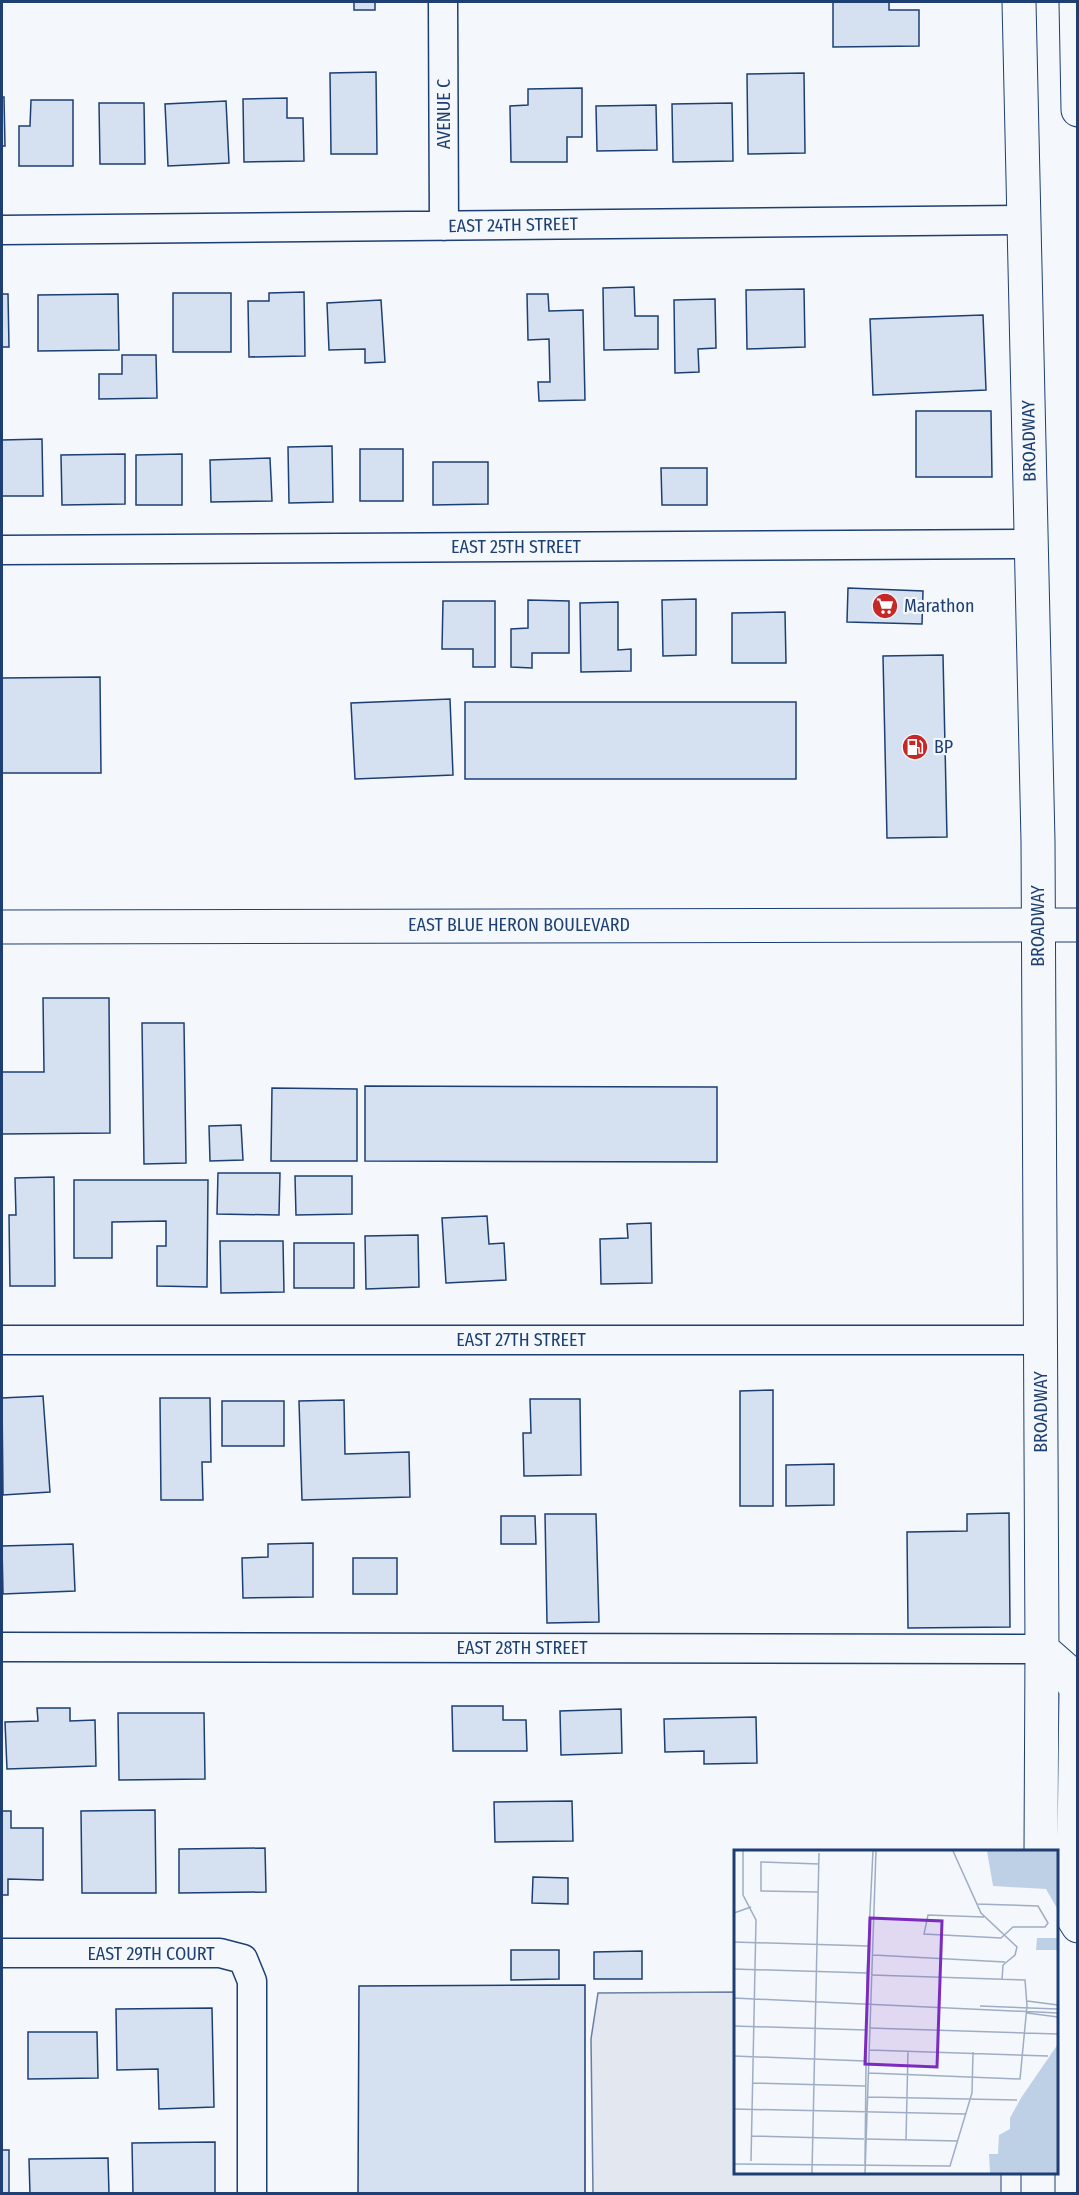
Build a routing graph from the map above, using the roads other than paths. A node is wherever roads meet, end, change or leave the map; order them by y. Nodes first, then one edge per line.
1 (443, 2) edge
2 (1019, 2) edge
3 (1076, 2) edge
4 (1077, 57) edge
5 (1077, 110) edge
6 (1024, 220) junction
7 (444, 226) junction
8 (2, 230) edge
9 (1031, 544) junction
10 (2, 550) edge
11 (1037, 925) junction
12 (1077, 925) edge
13 (2, 927) edge
14 (2, 1340) edge
15 (1041, 1340) junction
16 (2, 1647) edge
17 (1042, 1649) junction
18 (1041, 1850) edge
19 (1077, 1926) edge
20 (2, 1953) edge
21 (1038, 2174) edge
22 (252, 2193) edge
23 (1038, 2193) edge

1 - 7 street, AVENUE C
2 - 6 main road, BROADWAY
3 - 4 main road
4 - 5 main road
6 - 7 street, EAST 24TH STREET
6 - 9 main road, BROADWAY
7 - 8 street, EAST 24TH STREET
9 - 10 street, EAST 25TH STREET
9 - 11 main road, BROADWAY
11 - 12 main road, EAST BLUE HERON BOULEVARD
11 - 13 main road, EAST BLUE HERON BOULEVARD
11 - 15 main road, BROADWAY
14 - 15 street, EAST 27TH STREET
15 - 17 main road, BROADWAY
16 - 17 street, EAST 28TH STREET
17 - 18 main road, BROADWAY
17 - 19 main road
20 - 22 street, EAST 29TH COURT
21 - 23 main road

